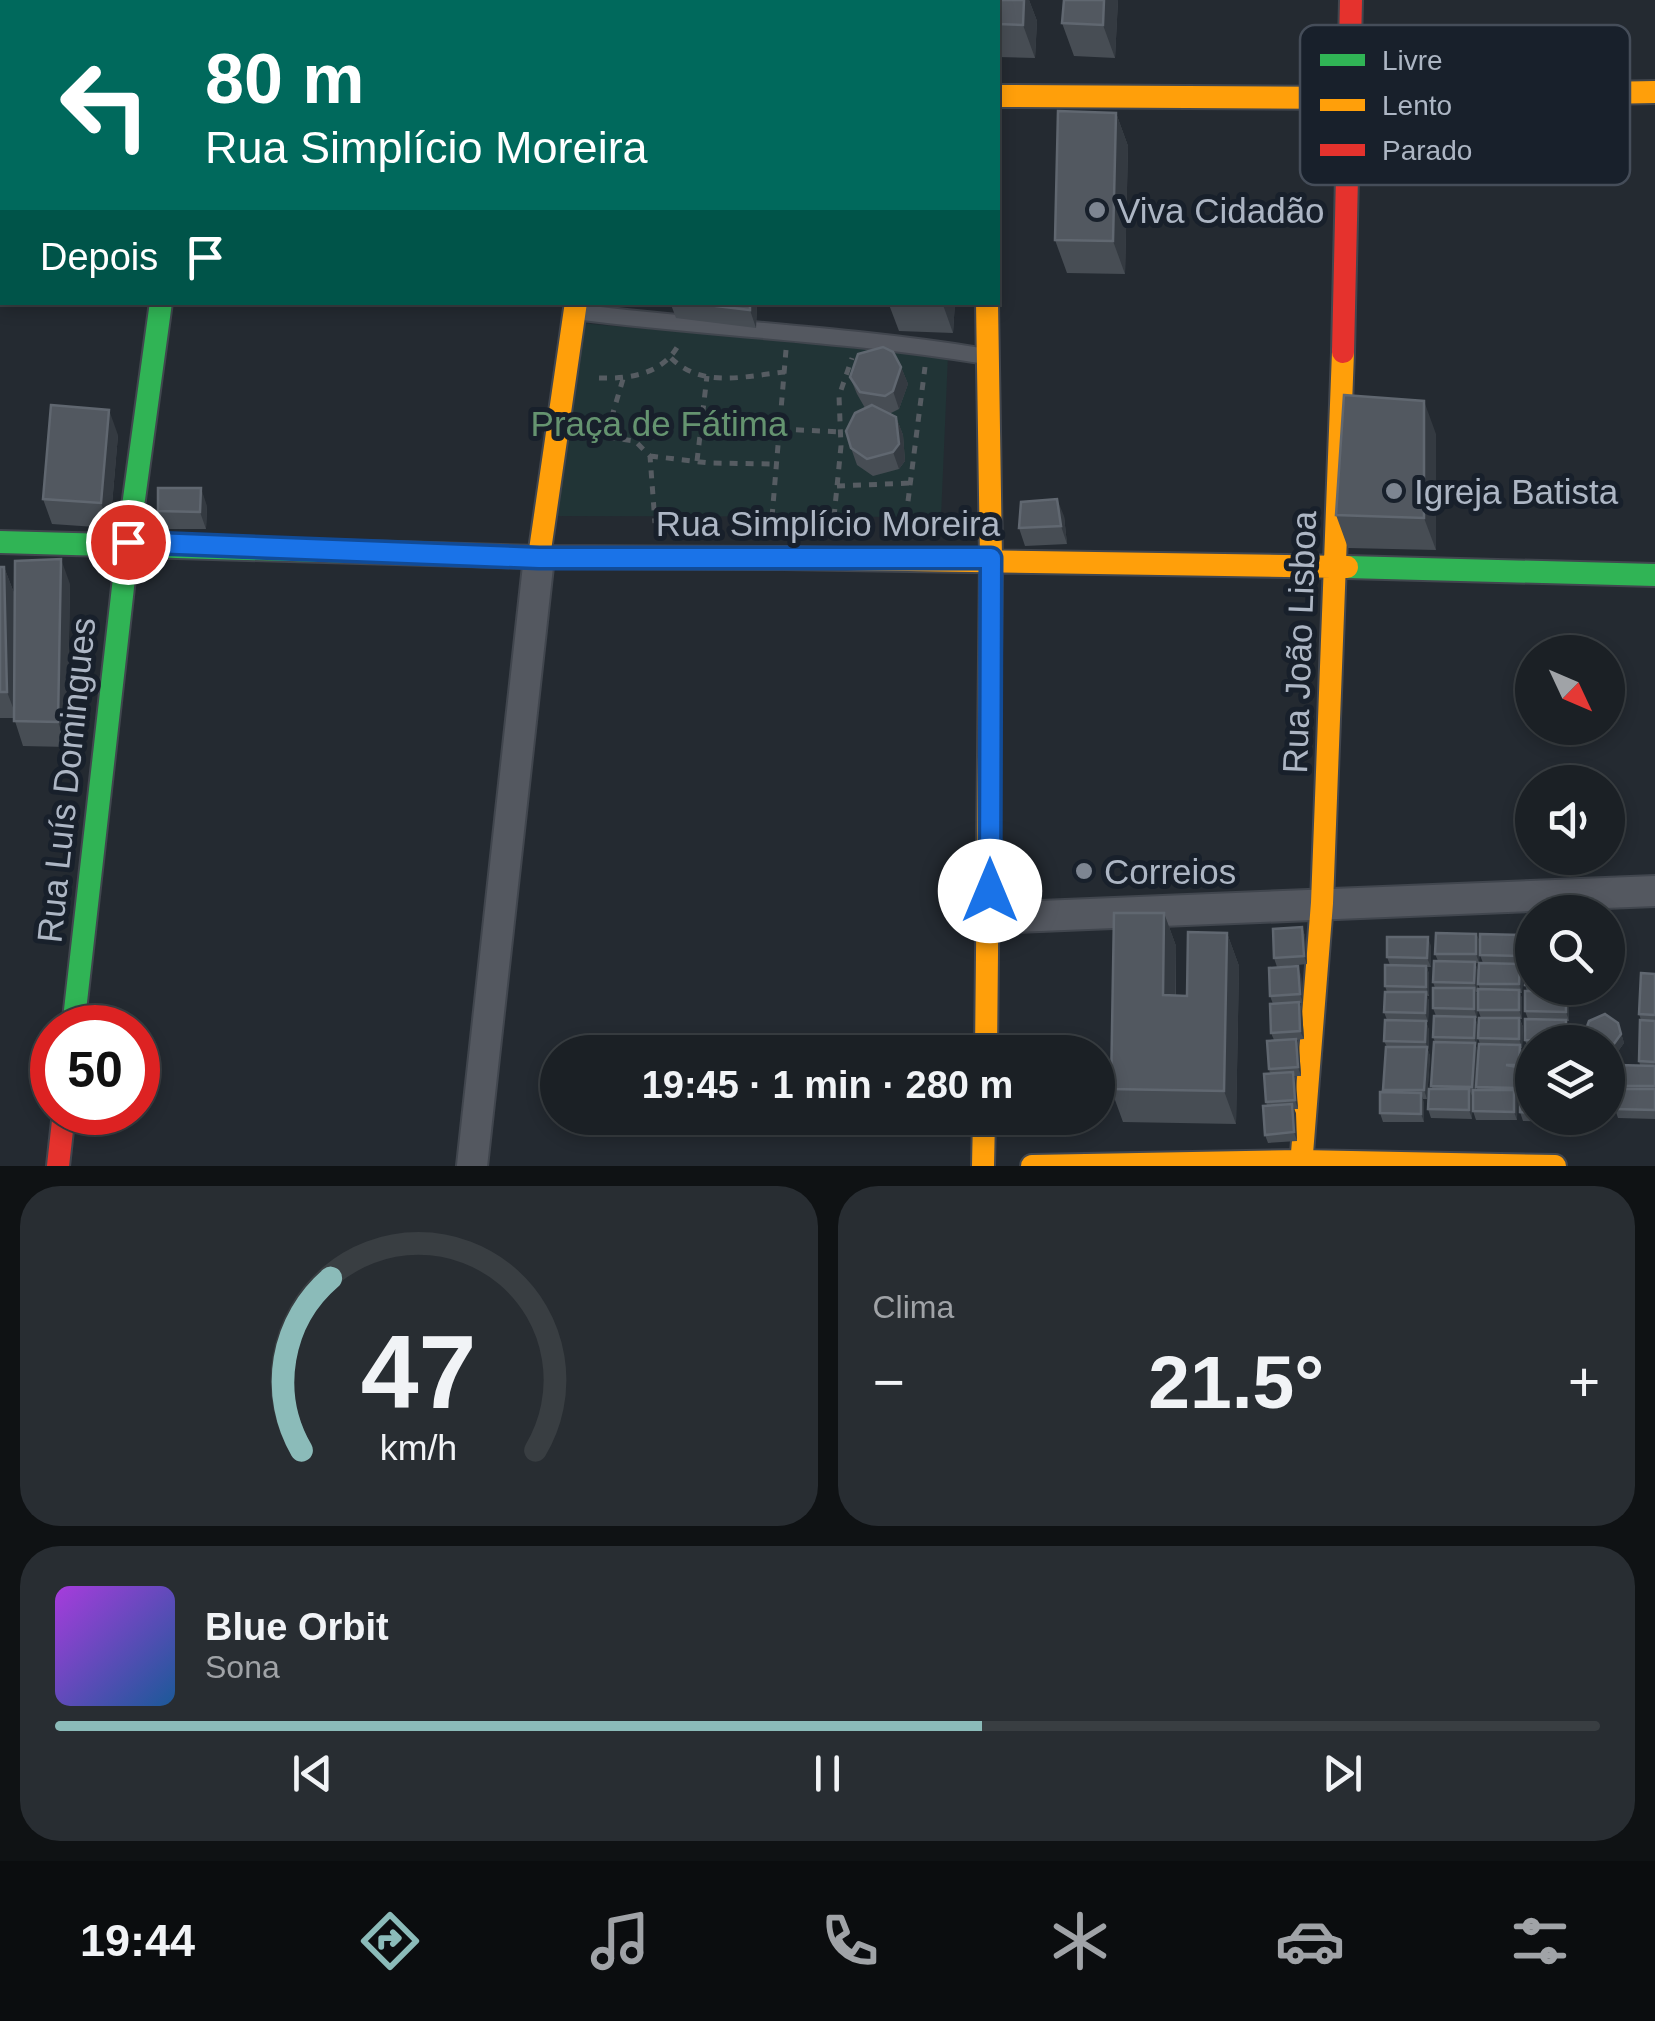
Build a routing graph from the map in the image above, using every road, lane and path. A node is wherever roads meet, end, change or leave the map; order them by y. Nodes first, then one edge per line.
1 (1630, 92) edge
2 (1655, 92) edge
3 (1000, 96) edge
4 (1300, 98) edge
5 (1348, 185) edge
6 (161, 305) edge
7 (987, 305) edge
8 (576, 307) edge
9 (685, 332) dead end
10 (787, 341) dead end
11 (856, 347) dead end
12 (928, 354) dead end
13 (988, 357) junction
14 (671, 358) junction
15 (785, 372) junction
16 (706, 376) junction
17 (588, 377) dead end
18 (623, 379) junction
19 (780, 429) junction
20 (840, 432) junction
21 (606, 434) junction
22 (578, 435) dead end
23 (650, 456) junction
24 (698, 461) junction
25 (777, 464) junction
26 (911, 483) junction
27 (837, 486) junction
28 (772, 517) dead end
29 (834, 517) dead end
30 (906, 517) dead end
31 (0, 542) edge
32 (128, 542) junction
33 (539, 558) junction
34 (658, 558) junction
35 (991, 558) junction
36 (1338, 564) junction
37 (1655, 575) edge
38 (1655, 890) edge
39 (1322, 903) junction
40 (990, 918) junction
41 (77, 1005) edge
42 (987, 1035) edge
43 (61, 1135) edge
44 (984, 1135) edge
45 (1302, 1164) edge
46 (58, 1166) edge
47 (472, 1166) edge
48 (983, 1166) edge
49 (1032, 1166) edge
50 (1555, 1166) edge

1 - 2 main road
3 - 4 main road
5 - 36 main road, Rua João Lisboa
6 - 32 main road, Rua Luís Domingues
7 - 13 main road
8 - 13 lane
8 - 33 main road
9 - 14 path
10 - 15 path
11 - 20 path
12 - 26 path
13 - 35 main road
14 - 16 path
14 - 18 path
15 - 16 path
15 - 19 path
16 - 24 path
17 - 18 path
18 - 21 path
19 - 20 path
19 - 25 path
20 - 27 path
21 - 22 path
21 - 23 path
23 - 24 path
23 - 34 path
24 - 25 path
25 - 28 path
26 - 27 path
26 - 30 path
27 - 29 path
31 - 32 main road, Rua Simplício Moreira
32 - 33 main road, Rua Simplício Moreira
32 - 41 main road, Rua Luís Domingues
33 - 34 main road, Rua Simplício Moreira
33 - 47 street
34 - 35 main road, Rua Simplício Moreira
35 - 36 main road, Rua Simplício Moreira
35 - 40 main road
36 - 37 main road, Rua Simplício Moreira
36 - 39 main road, Rua João Lisboa
38 - 39 street
39 - 40 street
39 - 45 main road, Rua João Lisboa
40 - 42 main road
43 - 46 main road
44 - 48 main road
45 - 49 main road
45 - 50 main road

